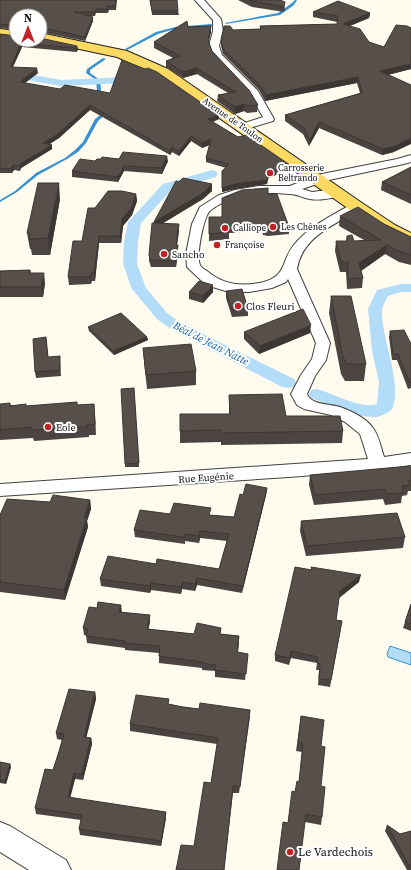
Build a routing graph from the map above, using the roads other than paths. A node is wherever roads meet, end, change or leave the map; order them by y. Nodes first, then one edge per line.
1 (199, 0) edge
2 (48, 39) edge
3 (242, 126) junction
4 (411, 158) edge
5 (318, 180) junction
6 (292, 190) junction
7 (336, 193) junction
8 (356, 207) junction
9 (411, 239) edge
10 (290, 269) junction
11 (411, 459) edge
12 (378, 464) junction
13 (0, 490) edge
14 (0, 836) edge
15 (56, 870) edge

1 - 3 street
2 - 3 main road, Avenue de Toulon
3 - 5 main road, Avenue de Toulon
4 - 5 street
5 - 6 street
5 - 7 main road, Avenue de Toulon
6 - 7 street
6 - 10 street
7 - 8 main road, Avenue de Toulon
8 - 9 main road, Avenue de Toulon
8 - 10 street
10 - 12 street
11 - 12 street, Rue Eugénie
12 - 13 street, Rue Eugénie
14 - 15 street

